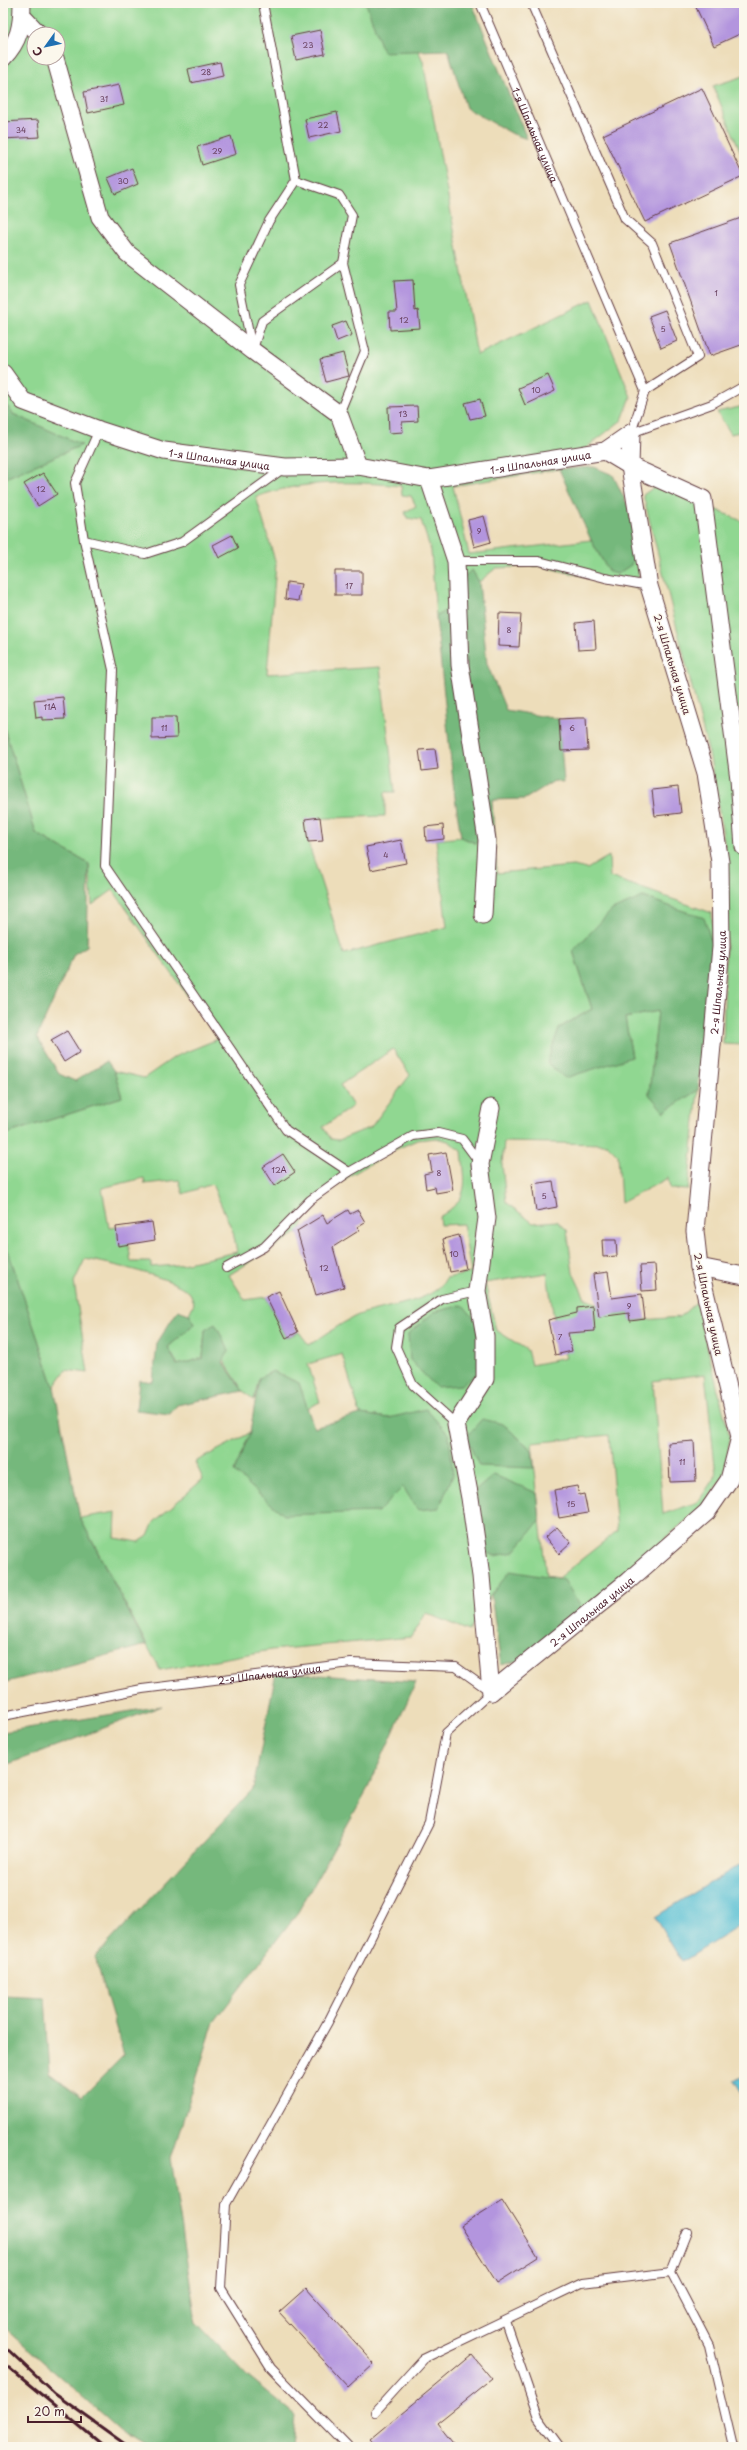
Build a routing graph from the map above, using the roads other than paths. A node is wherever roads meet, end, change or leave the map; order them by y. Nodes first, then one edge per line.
1 (263, 3) edge
2 (480, 3) edge
3 (531, 3) edge
4 (22, 10) edge
5 (33, 26) edge
6 (3, 58) edge
7 (57, 66) edge
8 (296, 180) junction
9 (343, 263) junction
10 (253, 351) junction
11 (3, 373) edge
12 (744, 386) edge
13 (645, 391) junction
14 (339, 414) junction
15 (99, 430) junction
16 (631, 433) junction
17 (605, 451) junction
18 (358, 466) junction
19 (630, 466) junction
20 (285, 467) junction
21 (429, 479) junction
22 (84, 540) junction
23 (456, 561) junction
24 (648, 586) junction
25 (744, 847) edge
26 (483, 915) dead end
27 (491, 1108) dead end
28 (480, 1164) junction
29 (349, 1172) junction
30 (699, 1267) junction
31 (226, 1268) dead end
32 (744, 1276) edge
33 (477, 1291) junction
34 (456, 1424) junction
35 (491, 1692) junction
36 (3, 1716) edge
37 (686, 2232) dead end
38 (671, 2272) junction
39 (505, 2322) junction
40 (375, 2412) dead end
41 (348, 2447) edge
42 (560, 2447) edge
43 (733, 2447) edge

1 - 8 lane
2 - 13 lane, 1-я Шпальная улица
3 - 13 lane
4 - 5 street
4 - 6 street
7 - 10 street
8 - 9 lane
8 - 10 lane
9 - 10 lane
9 - 14 lane
10 - 14 street
11 - 15 street, 1-я Шпальная улица
12 - 16 lane
13 - 16 lane
14 - 18 street
15 - 20 street, 1-я Шпальная улица
15 - 22 lane
16 - 17 street, 1-я Шпальная улица
16 - 19 street, 2-я Шпальная улица
17 - 19 street
17 - 21 street, 1-я Шпальная улица
18 - 20 street, 1-я Шпальная улица
18 - 21 street, 1-я Шпальная улица
19 - 24 street, 2-я Шпальная улица
19 - 25 street
20 - 22 lane
21 - 23 street
22 - 29 lane
23 - 24 lane
23 - 26 street
24 - 30 street, 2-я Шпальная улица
27 - 28 street
28 - 29 lane
28 - 33 street
29 - 31 lane
30 - 32 street
30 - 35 street, 2-я Шпальная улица
33 - 34 street
33 - 34 lane
34 - 35 street
35 - 36 lane, 2-я Шпальная улица
35 - 41 lane
37 - 38 lane
38 - 39 lane
38 - 43 lane
39 - 40 lane
39 - 42 lane

